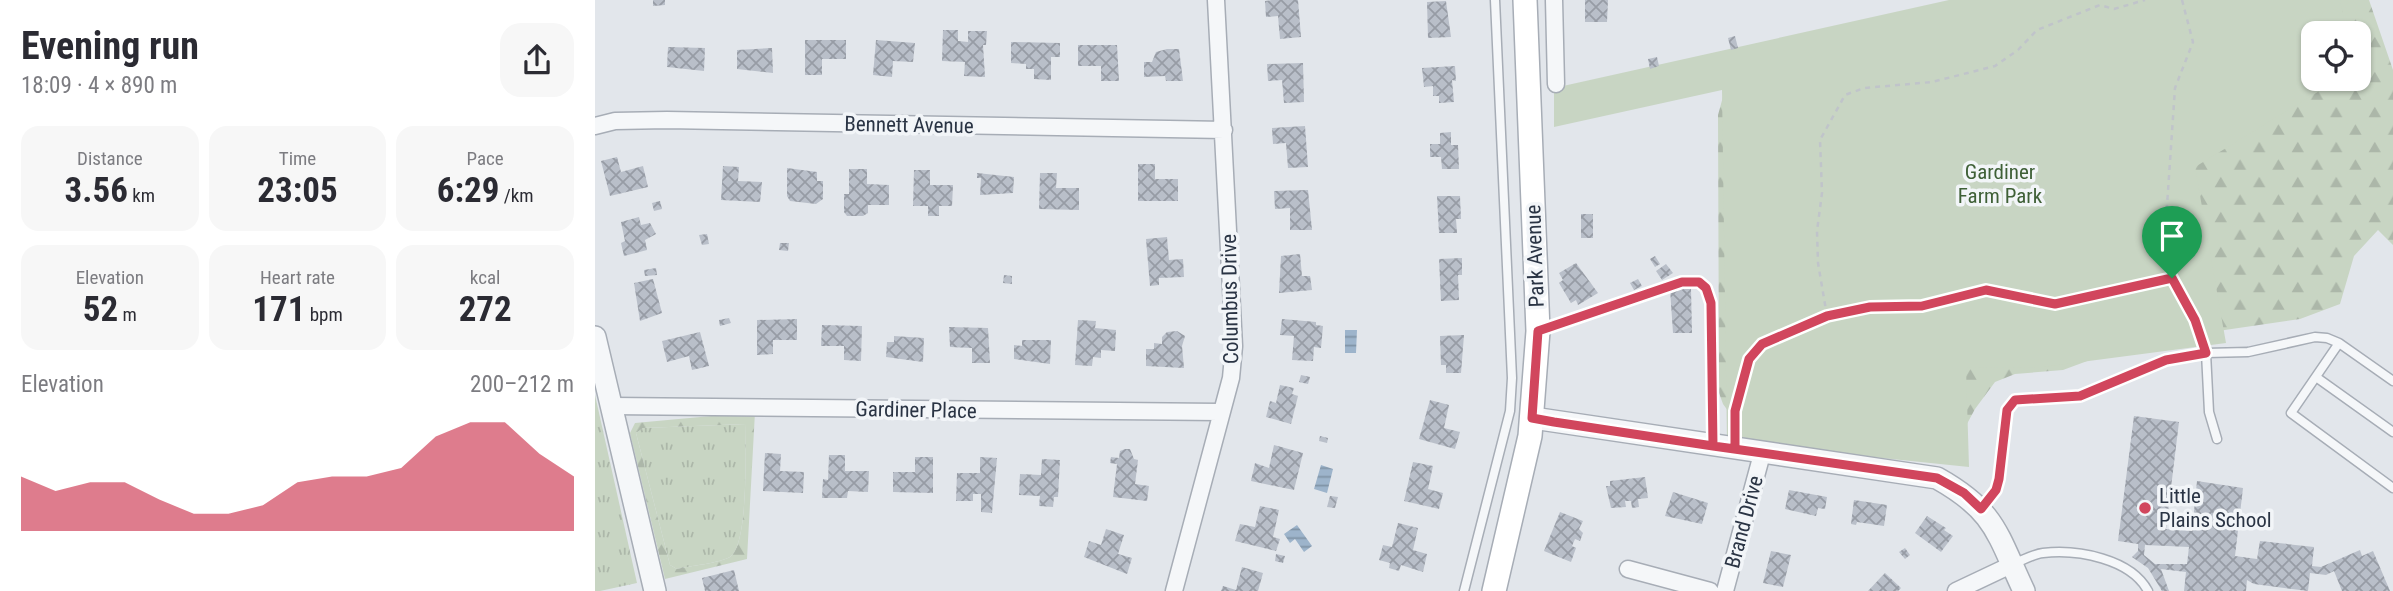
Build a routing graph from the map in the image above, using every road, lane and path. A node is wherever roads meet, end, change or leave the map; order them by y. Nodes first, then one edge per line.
1 (1216, 0) edge
2 (1495, 0) edge
3 (1525, 0) edge
4 (1554, 0) edge
5 (2145, 0) edge
6 (2182, 0) edge
7 (1556, 84) dead end
8 (595, 126) edge
9 (1224, 130) junction
10 (2172, 278) junction
11 (1827, 316) junction
12 (1538, 331) junction
13 (595, 337) edge
14 (2339, 343) junction
15 (2206, 353) junction
16 (2316, 377) junction
17 (2393, 381) edge
18 (612, 406) junction
19 (1219, 412) junction
20 (1532, 418) junction
21 (2393, 432) edge
22 (2217, 439) dead end
23 (1713, 446) junction
24 (1735, 449) junction
25 (1762, 454) junction
26 (2393, 488) edge
27 (1981, 509) junction
28 (2011, 565) junction
29 (1629, 569) dead end
30 (655, 591) edge
31 (1174, 591) edge
32 (1465, 591) edge
33 (1494, 591) edge
34 (1710, 591) edge
35 (1725, 591) edge
36 (1956, 591) edge
37 (2024, 591) edge
38 (2148, 591) edge

1 - 9 street, Columbus Drive
2 - 32 lane
3 - 12 main road, Park Avenue
4 - 7 street
5 - 11 path
6 - 10 path
8 - 9 street, Bennett Avenue
9 - 19 street, Columbus Drive
10 - 11 path
10 - 15 path
11 - 24 path
12 - 20 main road, Park Avenue
12 - 23 lane
13 - 18 street
14 - 15 lane
14 - 16 lane
14 - 17 lane
15 - 22 lane
15 - 27 lane
16 - 21 lane
16 - 26 lane
18 - 19 street, Gardiner Place
18 - 30 street
19 - 31 street, Columbus Drive
20 - 23 street
20 - 33 main road, Park Avenue
23 - 24 street
24 - 25 street
25 - 27 street
25 - 35 street, Brand Drive
27 - 28 street
28 - 36 street
28 - 37 street
28 - 38 lane
29 - 34 street

